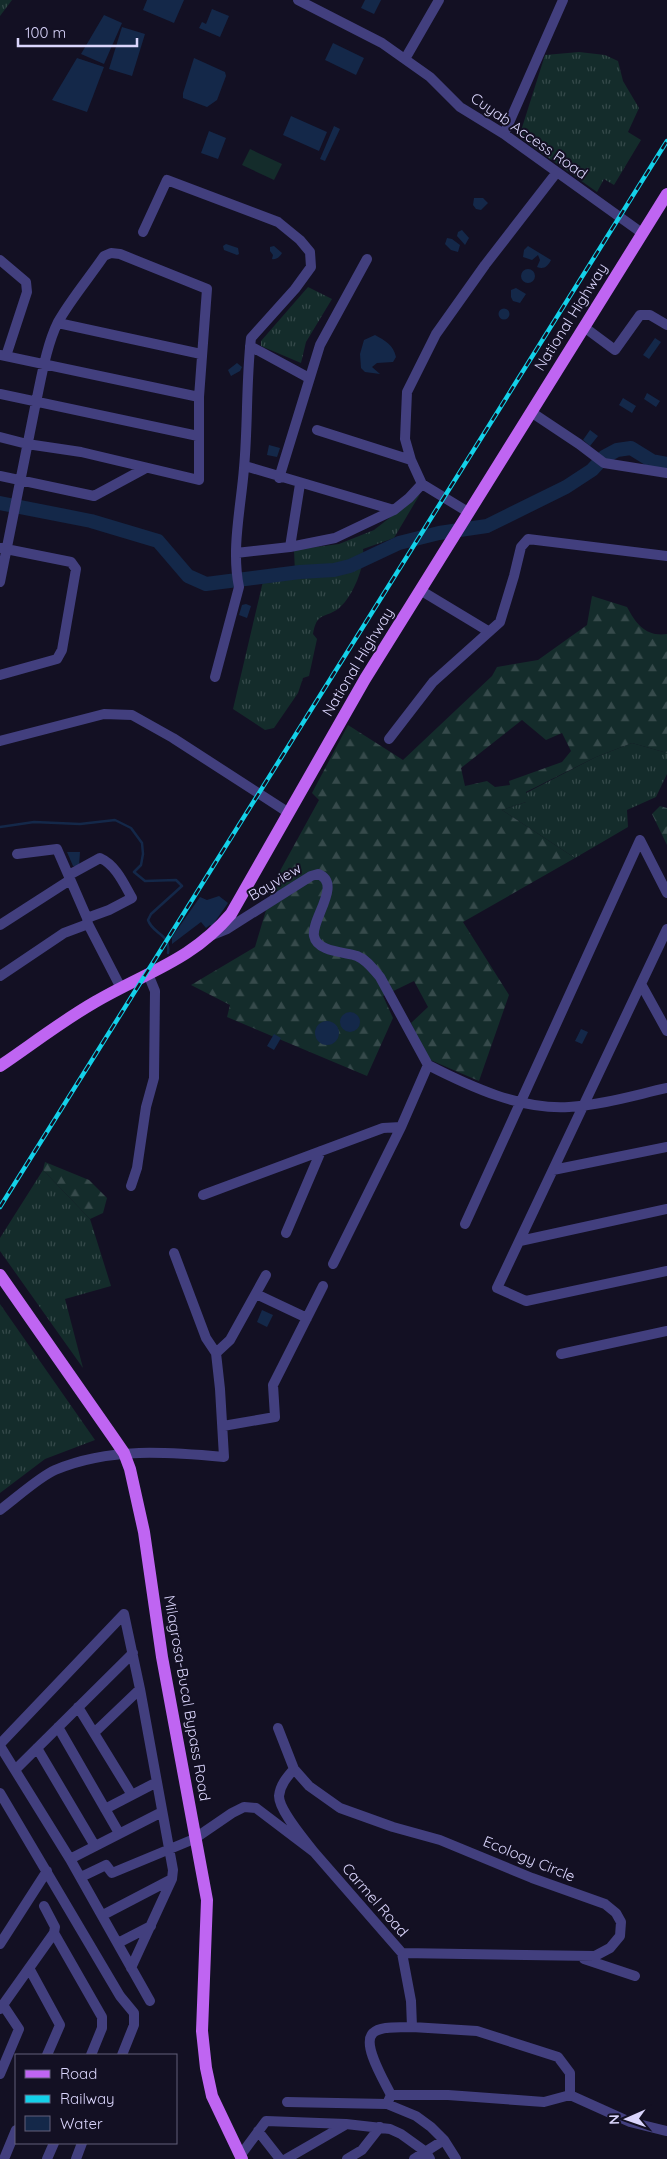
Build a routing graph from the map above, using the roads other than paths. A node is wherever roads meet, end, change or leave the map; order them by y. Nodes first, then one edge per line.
1 (298, 0) edge
2 (439, 0) edge
3 (563, 0) edge
4 (404, 59) junction
5 (504, 134) junction
6 (557, 172) junction
7 (667, 194) edge
8 (143, 232) dead end
9 (642, 233) junction
10 (367, 259) dead end
11 (0, 260) edge
12 (58, 323) junction
13 (667, 326) edge
14 (584, 327) junction
15 (250, 346) junction
16 (201, 354) junction
17 (3, 356) edge
18 (45, 363) junction
19 (309, 378) junction
20 (0, 394) edge
21 (199, 397) junction
22 (36, 403) junction
23 (530, 412) junction
24 (317, 430) dead end
25 (198, 436) junction
26 (0, 437) edge
27 (27, 444) junction
28 (411, 460) junction
29 (245, 466) junction
30 (144, 469) junction
31 (667, 473) edge
32 (0, 476) edge
33 (280, 478) junction
34 (20, 481) junction
35 (300, 484) junction
36 (422, 484) junction
37 (394, 510) junction
38 (465, 518) junction
39 (290, 547) junction
40 (3, 549) edge
41 (236, 553) junction
42 (667, 556) edge
43 (0, 582) edge
44 (420, 590) junction
45 (488, 631) junction
46 (0, 675) edge
47 (215, 677) dead end
48 (389, 739) dead end
49 (0, 740) edge
50 (289, 813) junction
51 (17, 854) dead end
52 (70, 877) junction
53 (667, 893) edge
54 (87, 921) junction
55 (0, 925) edge
56 (667, 929) edge
57 (211, 935) junction
58 (148, 974) junction
59 (0, 976) edge
60 (641, 984) junction
61 (121, 988) junction
62 (667, 1031) edge
63 (428, 1065) junction
64 (0, 1066) edge
65 (667, 1088) edge
66 (519, 1102) junction
67 (584, 1105) junction
68 (401, 1127) junction
69 (667, 1147) edge
70 (321, 1151) junction
71 (553, 1170) junction
72 (131, 1186) dead end
73 (203, 1195) dead end
74 (667, 1209) edge
75 (465, 1224) dead end
76 (286, 1233) dead end
77 (520, 1241) junction
78 (174, 1253) dead end
79 (334, 1264) dead end
80 (667, 1272) edge
81 (0, 1275) edge
82 (266, 1275) dead end
83 (323, 1286) dead end
84 (256, 1294) junction
85 (307, 1318) junction
86 (667, 1331) edge
87 (216, 1353) junction
88 (561, 1354) dead end
89 (223, 1426) junction
90 (124, 1453) junction
91 (0, 1510) edge
92 (133, 1653) junction
93 (140, 1689) junction
94 (78, 1707) junction
95 (58, 1727) junction
96 (278, 1728) dead end
97 (95, 1732) junction
98 (0, 1744) edge
99 (37, 1748) junction
100 (16, 1769) junction
101 (294, 1769) junction
102 (157, 1782) junction
103 (0, 1793) edge
104 (132, 1795) junction
105 (105, 1809) junction
106 (162, 1812) junction
107 (119, 1833) junction
108 (194, 1839) junction
109 (95, 1846) junction
110 (169, 1848) junction
111 (314, 1852) junction
112 (70, 1859) junction
113 (47, 1871) junction
114 (81, 1877) junction
115 (172, 1879) junction
116 (44, 1906) dead end
117 (103, 1915) junction
118 (151, 1926) junction
119 (54, 1933) junction
120 (118, 1943) junction
121 (0, 1944) edge
122 (402, 1953) junction
123 (575, 1957) junction
124 (29, 1968) junction
125 (131, 1968) junction
126 (635, 1976) dead end
127 (150, 2001) dead end
128 (1, 2007) edge
129 (412, 2027) junction
130 (47, 2054) edge
131 (90, 2054) edge
132 (122, 2054) edge
133 (0, 2074) edge
134 (570, 2095) junction
135 (389, 2099) junction
136 (286, 2102) dead end
137 (346, 2124) junction
138 (380, 2127) junction
139 (258, 2131) junction
140 (666, 2131) edge
141 (15, 2132) edge
142 (444, 2140) junction
143 (54, 2144) edge
144 (82, 2144) edge
145 (428, 2156) edge
146 (241, 2158) edge
147 (4, 2159) edge
148 (47, 2159) edge
149 (76, 2159) edge
150 (280, 2159) edge
151 (286, 2159) edge
152 (347, 2159) edge
153 (414, 2159) edge
154 (456, 2159) edge

1 - 4 street, Cuyab Access Road
2 - 4 street
3 - 5 street
4 - 5 street, Cuyab Access Road
5 - 6 street, Cuyab Access Road
6 - 9 street, Cuyab Access Road
6 - 28 street
7 - 9 main road, National Highway
8 - 15 street
9 - 14 main road, National Highway
10 - 19 street
11 - 17 street
12 - 16 street
12 - 16 street
12 - 18 street
13 - 14 street
14 - 23 main road, National Highway
15 - 19 street
15 - 29 street
16 - 21 street
17 - 18 street
18 - 21 street
18 - 22 street
19 - 33 street
20 - 22 street
21 - 25 street
22 - 25 street
22 - 27 street
23 - 31 street
23 - 38 main road, National Highway
24 - 28 street
25 - 30 street
26 - 27 street
27 - 30 street
27 - 34 street
28 - 36 street
29 - 33 street
29 - 41 street
30 - 34 street
32 - 34 street
33 - 35 street
34 - 40 street
35 - 37 street
35 - 39 street
36 - 37 street
36 - 38 street
37 - 39 street
38 - 44 main road, National Highway
39 - 41 street
40 - 43 street
40 - 46 street
41 - 47 street
42 - 45 street
44 - 45 street
44 - 50 main road, National Highway
45 - 48 street
49 - 50 street
50 - 57 main road, National Highway
51 - 52 street
52 - 54 street
52 - 54 street
52 - 55 street
53 - 66 street
54 - 59 street
54 - 61 street
56 - 60 street
57 - 58 main road, National Highway
57 - 63 street, Bayview
58 - 61 main road, National Highway
58 - 72 street
60 - 62 street
60 - 67 street
61 - 64 main road, National Highway
63 - 66 street
63 - 68 street
65 - 67 street
66 - 67 street
66 - 75 street
67 - 71 street
68 - 70 street
68 - 79 street
69 - 71 street
70 - 73 street
70 - 76 street
71 - 77 street
74 - 77 street
77 - 80 street
78 - 87 street
81 - 90 main road, Milagrosa-Bucal Bypass Road
82 - 84 street
83 - 85 street
84 - 85 street
84 - 87 street
85 - 89 street
86 - 88 street
87 - 89 street
89 - 90 street
90 - 91 street
90 - 108 main road, Milagrosa-Bucal Bypass Road
92 - 93 street
92 - 94 street
92 - 98 street
93 - 97 street
93 - 102 street
94 - 95 street
94 - 97 street
95 - 99 street
95 - 105 street
96 - 101 street
97 - 104 street
98 - 100 street
99 - 100 street
99 - 109 street
100 - 112 street
101 - 111 street
101 - 123 street, Ecology Circle
102 - 104 street
102 - 106 street
103 - 113 street
104 - 105 street
105 - 107 street
106 - 107 street
106 - 110 street
107 - 109 street
108 - 110 street, Carmel Road
108 - 111 street, Carmel Road
108 - 146 main road, Milagrosa-Bucal Bypass Road
109 - 112 street
110 - 114 street, Carmel Road
110 - 115 street
111 - 122 street, Carmel Road
112 - 114 street
113 - 121 street
113 - 132 street
114 - 117 street
115 - 117 street
115 - 118 street
116 - 119 street
117 - 120 street
118 - 120 street
118 - 125 street
119 - 124 street
119 - 131 street
120 - 125 street
122 - 123 street, Ecology Circle
122 - 129 street, Carmel Road
123 - 126 street
124 - 128 street
124 - 130 street
125 - 127 street
128 - 133 street
129 - 134 street
129 - 135 street
134 - 135 street
134 - 140 street
135 - 136 street
135 - 142 street
137 - 138 street
137 - 139 street
137 - 151 street
138 - 145 street
138 - 152 street
139 - 146 street
139 - 150 street
141 - 147 street
142 - 145 street
142 - 154 street
143 - 148 street
144 - 149 street
145 - 153 street

